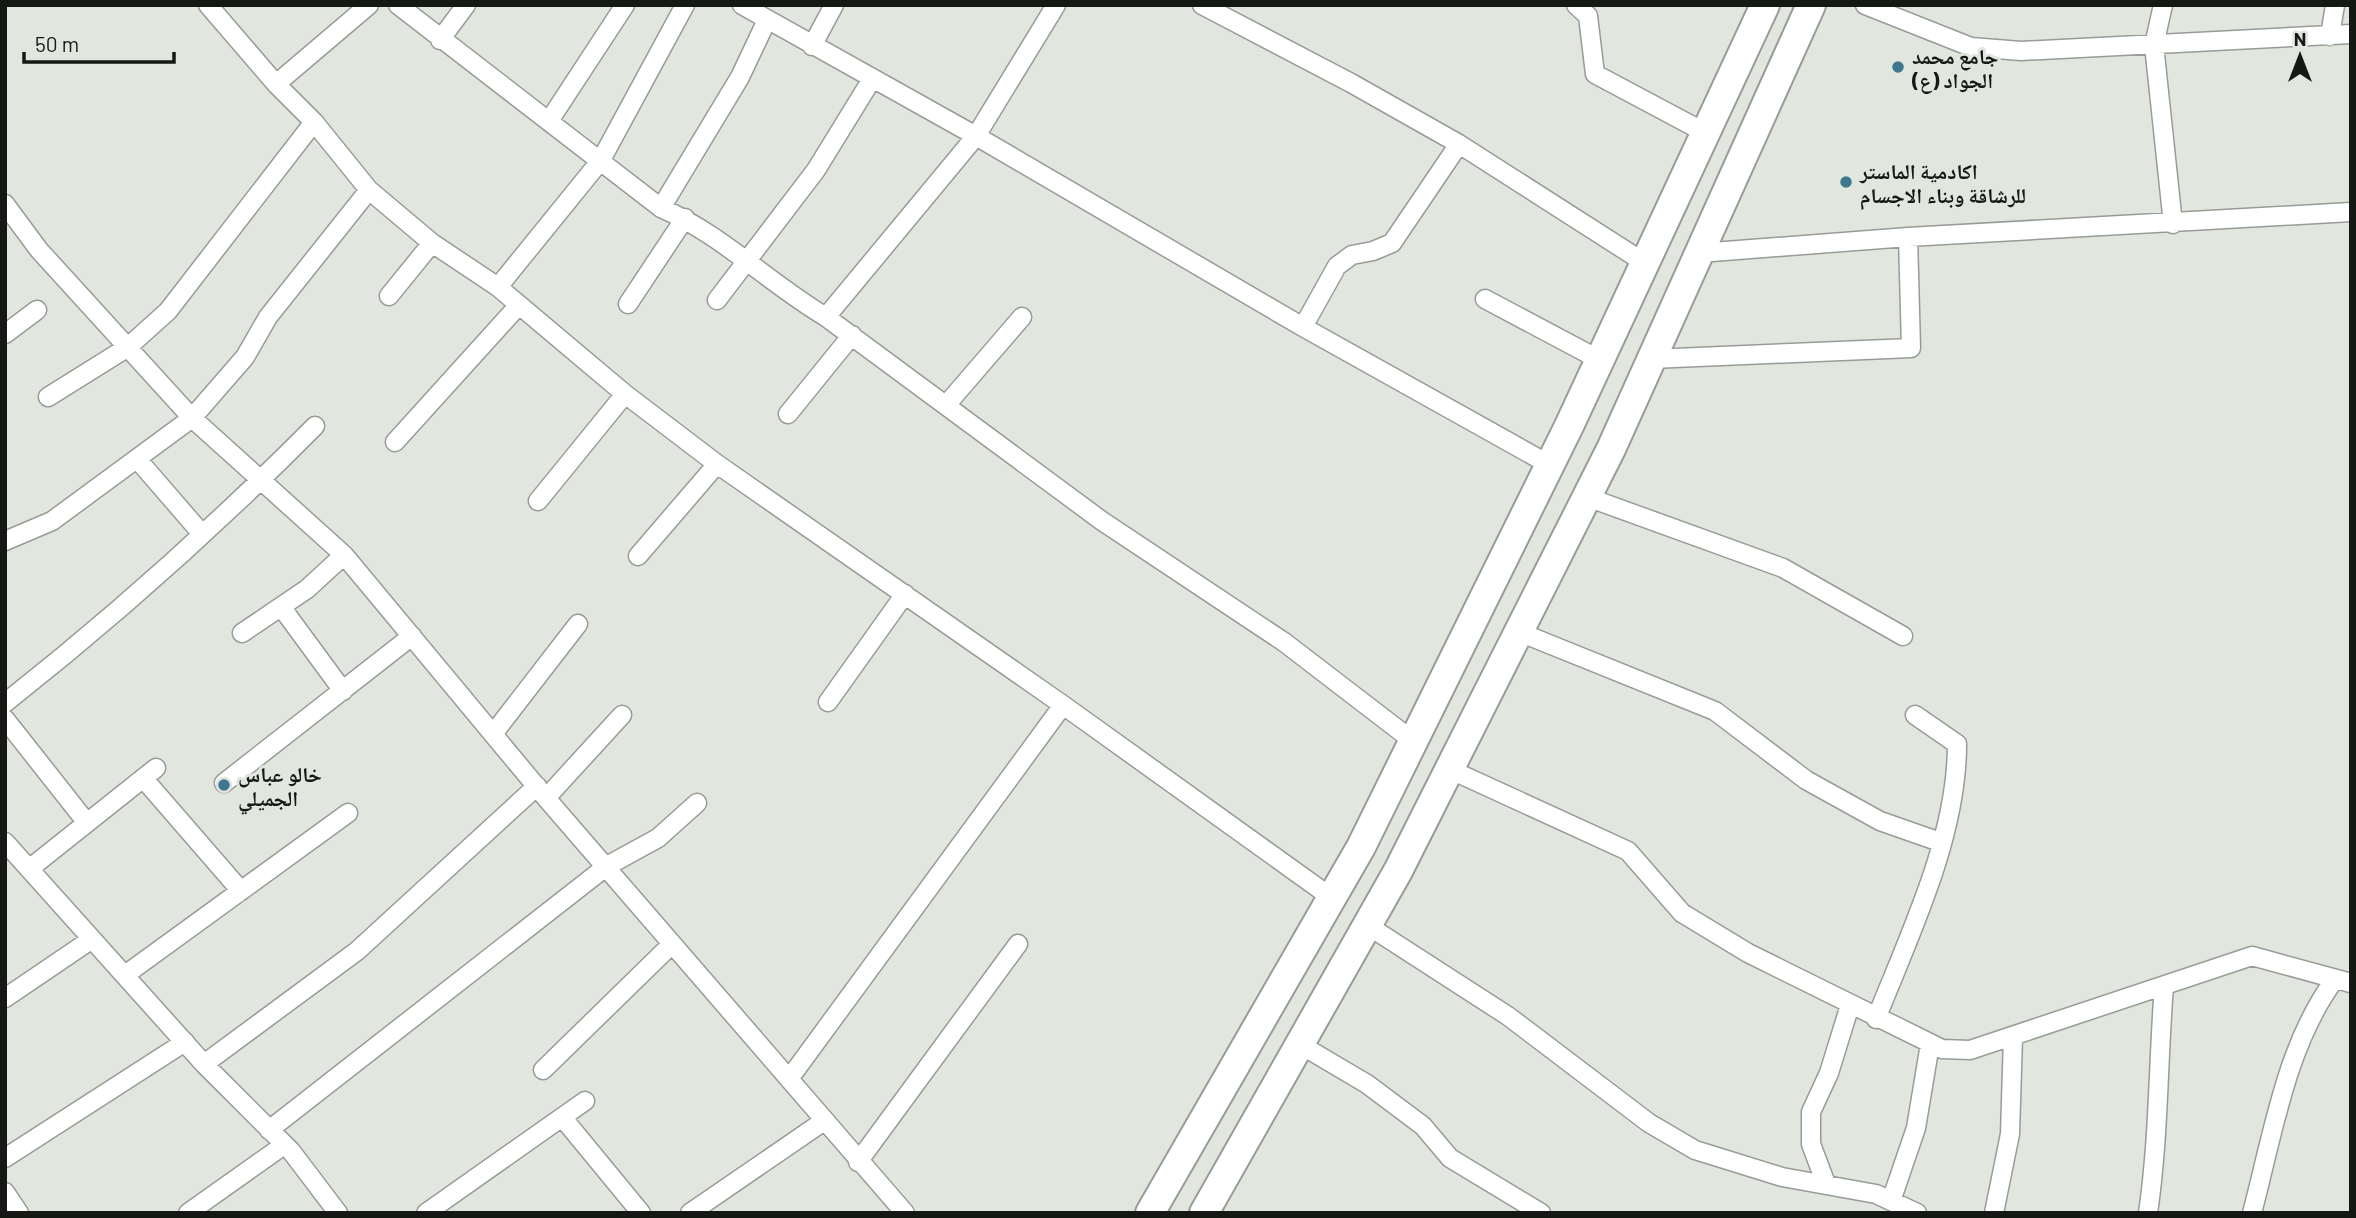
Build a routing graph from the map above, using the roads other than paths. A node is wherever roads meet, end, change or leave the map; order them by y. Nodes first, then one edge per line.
1 (208, 5) edge
2 (369, 5) edge
3 (398, 5) edge
4 (466, 5) edge
5 (625, 5) edge
6 (685, 5) edge
7 (743, 5) edge
8 (835, 5) edge
9 (1056, 5) edge
10 (1202, 5) edge
11 (1576, 5) edge
12 (1765, 5) edge
13 (1811, 5) edge
14 (1866, 5) edge
15 (2163, 5) edge
16 (2335, 5) edge
17 (767, 20) junction
18 (2351, 34) edge
19 (2330, 36) junction
20 (440, 40) junction
21 (2154, 45) junction
22 (812, 46) junction
23 (872, 79) junction
24 (276, 84) junction
25 (549, 121) junction
26 (314, 122) junction
27 (1704, 132) junction
28 (976, 136) junction
29 (1459, 144) junction
30 (601, 160) junction
31 (369, 190) junction
32 (5, 204) edge
33 (661, 208) junction
34 (2351, 212) edge
35 (685, 218) junction
36 (2173, 224) junction
37 (1660, 232) junction
38 (1908, 237) junction
39 (432, 243) junction
40 (1699, 253) junction
41 (746, 262) junction
42 (1646, 263) junction
43 (498, 287) junction
44 (389, 296) dead end
45 (1485, 299) dead end
46 (717, 300) dead end
47 (628, 304) dead end
48 (519, 305) junction
49 (37, 310) dead end
50 (827, 317) junction
51 (1022, 317) dead end
52 (1303, 327) junction
53 (5, 334) edge
54 (852, 335) junction
55 (128, 347) junction
56 (1598, 359) junction
57 (1651, 359) junction
58 (625, 394) junction
59 (48, 397) dead end
60 (947, 404) junction
61 (788, 414) dead end
62 (192, 418) junction
63 (315, 426) dead end
64 (395, 442) dead end
65 (138, 460) junction
66 (717, 464) junction
67 (1550, 465) junction
68 (261, 482) junction
69 (1587, 497) junction
70 (538, 501) dead end
71 (202, 534) junction
72 (5, 541) edge
73 (344, 555) junction
74 (638, 555) dead end
75 (905, 594) junction
76 (282, 608) junction
77 (578, 624) dead end
78 (1519, 632) junction
79 (242, 633) dead end
80 (412, 636) junction
81 (1903, 636) dead end
82 (343, 691) junction
83 (828, 702) dead end
84 (5, 703) edge
85 (1063, 705) junction
86 (622, 715) dead end
87 (1915, 715) dead end
88 (5, 719) edge
89 (493, 734) junction
90 (1413, 741) junction
91 (1449, 769) junction
92 (224, 783) dead end
93 (541, 792) junction
94 (697, 803) dead end
95 (348, 813) dead end
96 (87, 823) junction
97 (5, 842) edge
98 (1940, 842) junction
99 (607, 866) junction
100 (29, 869) junction
101 (241, 891) junction
102 (1332, 898) junction
103 (1367, 925) junction
104 (92, 939) junction
105 (672, 944) junction
106 (1018, 944) dead end
107 (125, 975) junction
108 (2343, 981) edge
109 (2164, 986) junction
110 (5, 998) edge
111 (1850, 1005) junction
112 (1876, 1019) junction
113 (2012, 1037) junction
114 (185, 1042) junction
115 (1930, 1044) junction
116 (1301, 1045) junction
117 (204, 1064) junction
118 (543, 1070) dead end
119 (789, 1079) junction
120 (585, 1101) dead end
121 (562, 1117) junction
122 (824, 1121) junction
123 (269, 1130) junction
124 (284, 1145) junction
125 (5, 1158) edge
126 (858, 1162) junction
127 (1826, 1184) junction
128 (5, 1192) edge
129 (1891, 1201) junction
130 (1912, 1212) edge
131 (19, 1213) edge
132 (188, 1213) edge
133 (338, 1213) edge
134 (426, 1213) edge
135 (641, 1213) edge
136 (690, 1213) edge
137 (905, 1213) edge
138 (1150, 1213) edge
139 (1204, 1213) edge
140 (1541, 1213) edge
141 (1994, 1213) edge
142 (2148, 1213) edge
143 (2252, 1213) edge

1 - 24 street
2 - 24 street
3 - 20 street
4 - 20 street
5 - 25 street
6 - 30 street
7 - 17 street
8 - 22 street
9 - 28 street
10 - 29 street
11 - 27 street
12 - 27 main road
13 - 40 main road
14 - 21 street
15 - 21 street
16 - 19 street
17 - 22 street
17 - 33 street
18 - 19 street
19 - 21 street
20 - 25 street
21 - 36 street
22 - 23 street
23 - 28 street
23 - 41 street
24 - 26 street
25 - 30 street
26 - 31 street
26 - 55 street
27 - 37 main road
28 - 50 street
28 - 52 street
29 - 42 street
29 - 52 street
30 - 33 street
30 - 43 street
31 - 39 street
31 - 62 street
32 - 55 street
33 - 35 street
34 - 36 street
35 - 41 street
35 - 47 street
36 - 38 street
37 - 40 main road
37 - 42 main road
38 - 40 street
38 - 57 street
39 - 43 street
39 - 44 street
40 - 57 main road
41 - 46 street
41 - 50 street
42 - 56 main road
43 - 48 street
45 - 56 street
48 - 58 street
48 - 64 street
49 - 53 street
50 - 54 street
51 - 60 street
52 - 67 street
54 - 60 street
54 - 61 street
55 - 59 street
55 - 62 street
56 - 67 main road
57 - 69 main road
58 - 66 street
58 - 70 street
60 - 90 street
62 - 65 street
62 - 68 street
63 - 68 street
65 - 71 street
65 - 72 street
66 - 74 street
66 - 75 street
67 - 90 main road
68 - 71 street
68 - 73 street
69 - 78 main road
69 - 81 street
71 - 84 street
73 - 76 street
73 - 80 street
75 - 83 street
75 - 85 street
76 - 79 street
76 - 82 street
77 - 89 street
78 - 91 main road
78 - 98 street
80 - 82 street
80 - 89 street
82 - 92 street
85 - 102 street
85 - 119 street
86 - 93 street
87 - 98 street
88 - 96 street
89 - 93 street
90 - 102 main road
91 - 103 main road
91 - 111 street
93 - 99 street
93 - 117 street
94 - 99 street
95 - 101 street
96 - 100 street
96 - 101 street
97 - 100 street
98 - 112 street
99 - 105 street
99 - 123 street
100 - 104 street
101 - 107 street
102 - 138 main road
103 - 116 main road
103 - 127 street
104 - 107 street
104 - 110 street
105 - 118 street
105 - 119 street
106 - 126 street
107 - 114 street
108 - 109 street
108 - 143 street
109 - 113 street
109 - 142 street
111 - 112 street
111 - 127 street
112 - 115 street
113 - 115 street
113 - 141 street
114 - 117 street
114 - 125 street
115 - 129 street
116 - 139 main road
116 - 140 street
117 - 123 street
119 - 122 street
120 - 121 street
121 - 134 street
121 - 135 street
122 - 126 street
122 - 136 street
123 - 124 street
124 - 132 street
124 - 133 street
126 - 137 street
127 - 129 street
128 - 131 street
129 - 130 street

